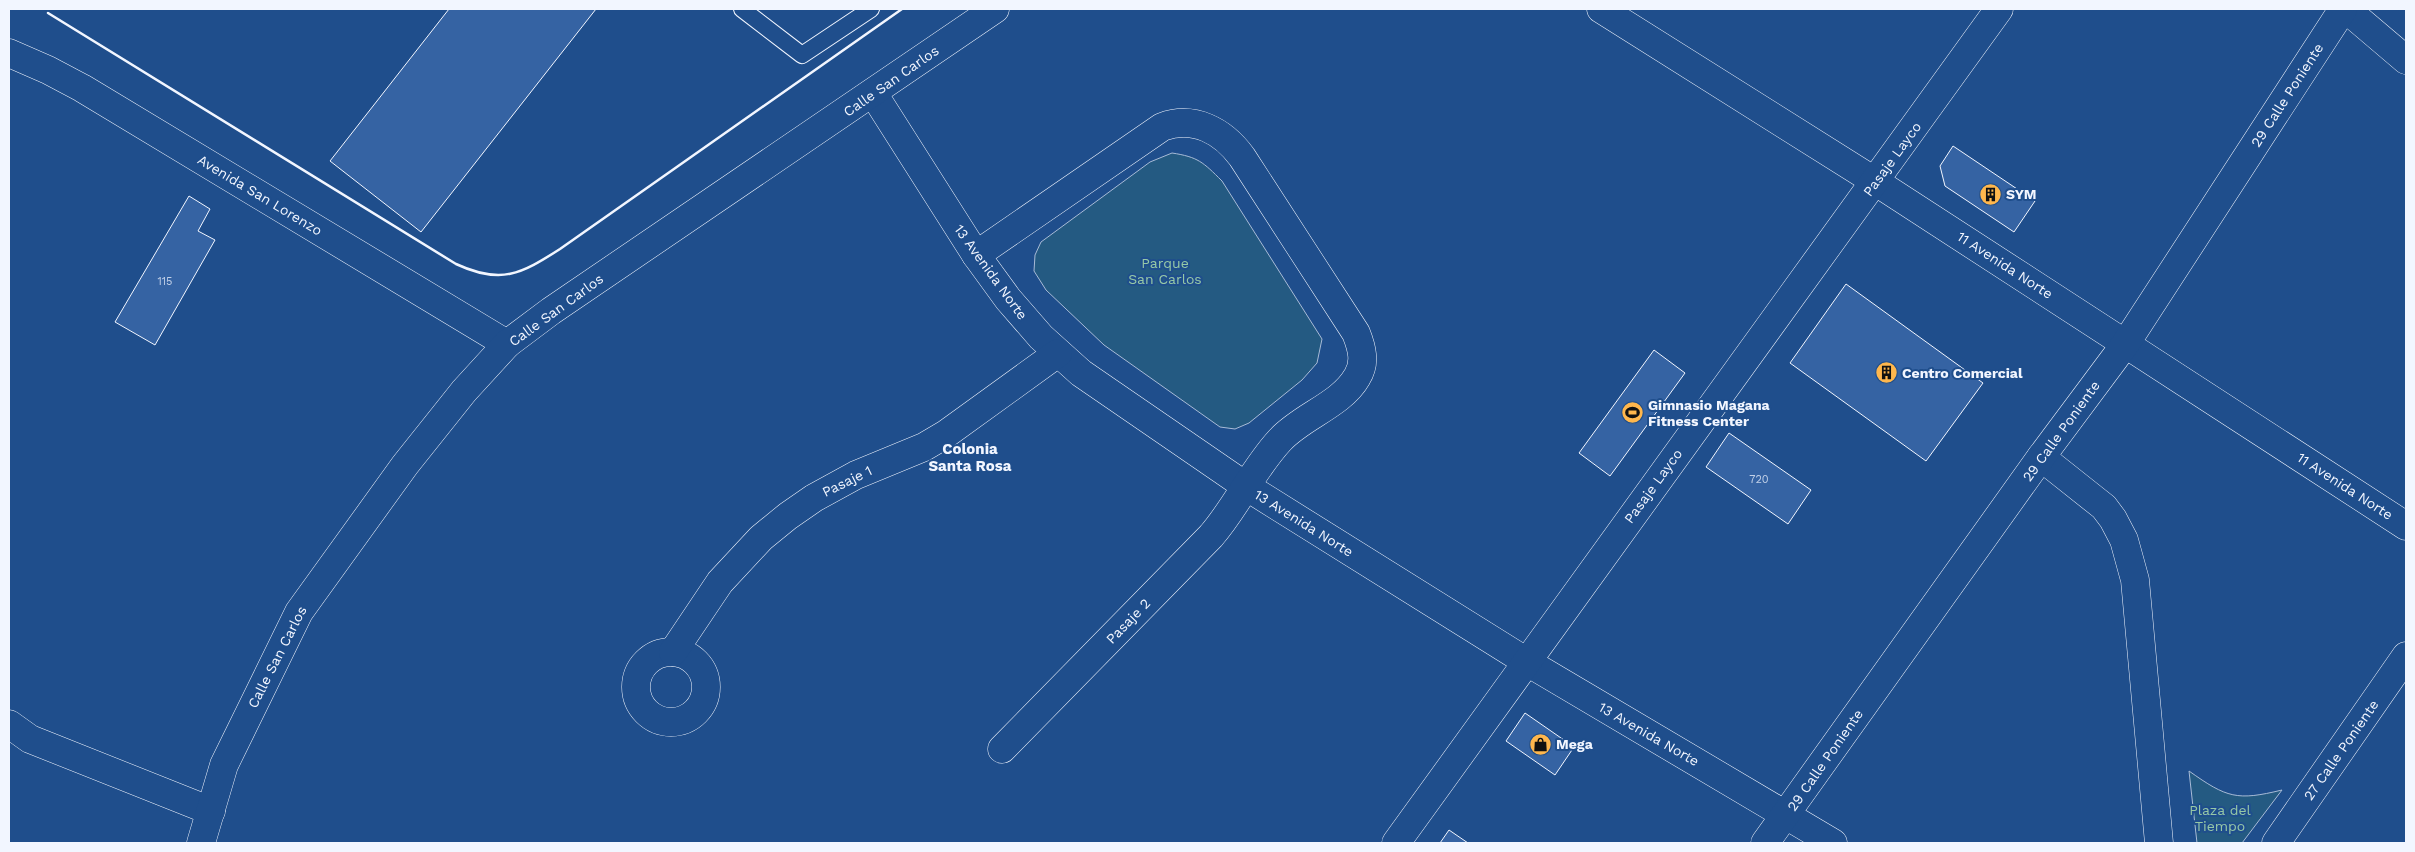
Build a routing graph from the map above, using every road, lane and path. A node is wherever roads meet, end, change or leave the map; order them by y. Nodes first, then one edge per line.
1 (742, 9) edge
2 (871, 9) edge
3 (995, 9) edge
4 (1601, 9) edge
5 (1999, 9) edge
6 (2344, 9) edge
7 (9, 53) edge
8 (2406, 60) edge
9 (873, 94) junction
10 (1876, 182) junction
11 (976, 255) junction
12 (2126, 343) junction
13 (507, 344) junction
14 (1058, 353) junction
15 (2040, 457) junction
16 (1247, 487) junction
17 (2406, 526) edge
18 (673, 652) dead end
19 (2406, 656) edge
20 (1527, 662) junction
21 (9, 724) edge
22 (1002, 749) dead end
23 (211, 811) junction
24 (1786, 814) junction
25 (200, 843) edge
26 (1396, 843) edge
27 (1765, 843) edge
28 (1833, 843) edge
29 (2159, 843) edge
30 (2276, 843) edge

1 - 2 lane
3 - 9 street, Calle San Carlos
4 - 10 street, 11 Avenida Norte
5 - 10 street, Pasaje Layco
6 - 8 street
6 - 12 street, 29 Calle Poniente
7 - 13 street, Avenida San Lorenzo
9 - 11 street, 13 Avenida Norte
9 - 13 street, Calle San Carlos
10 - 12 street, 11 Avenida Norte
10 - 20 street, Pasaje Layco
11 - 14 street, 13 Avenida Norte
11 - 16 street, Pasaje 2
12 - 15 street, 29 Calle Poniente
12 - 17 street, 11 Avenida Norte
13 - 23 street, Calle San Carlos
14 - 16 street, 13 Avenida Norte
14 - 18 street, Pasaje 1
15 - 24 street, 29 Calle Poniente
15 - 29 street
16 - 20 street, 13 Avenida Norte
16 - 22 street, Pasaje 2
19 - 30 street, 27 Calle Poniente
20 - 24 street, 13 Avenida Norte
20 - 26 street, Pasaje Layco
21 - 23 street
23 - 25 street, Calle San Carlos
24 - 27 street, 29 Calle Poniente
24 - 28 street, 13 Avenida Norte

